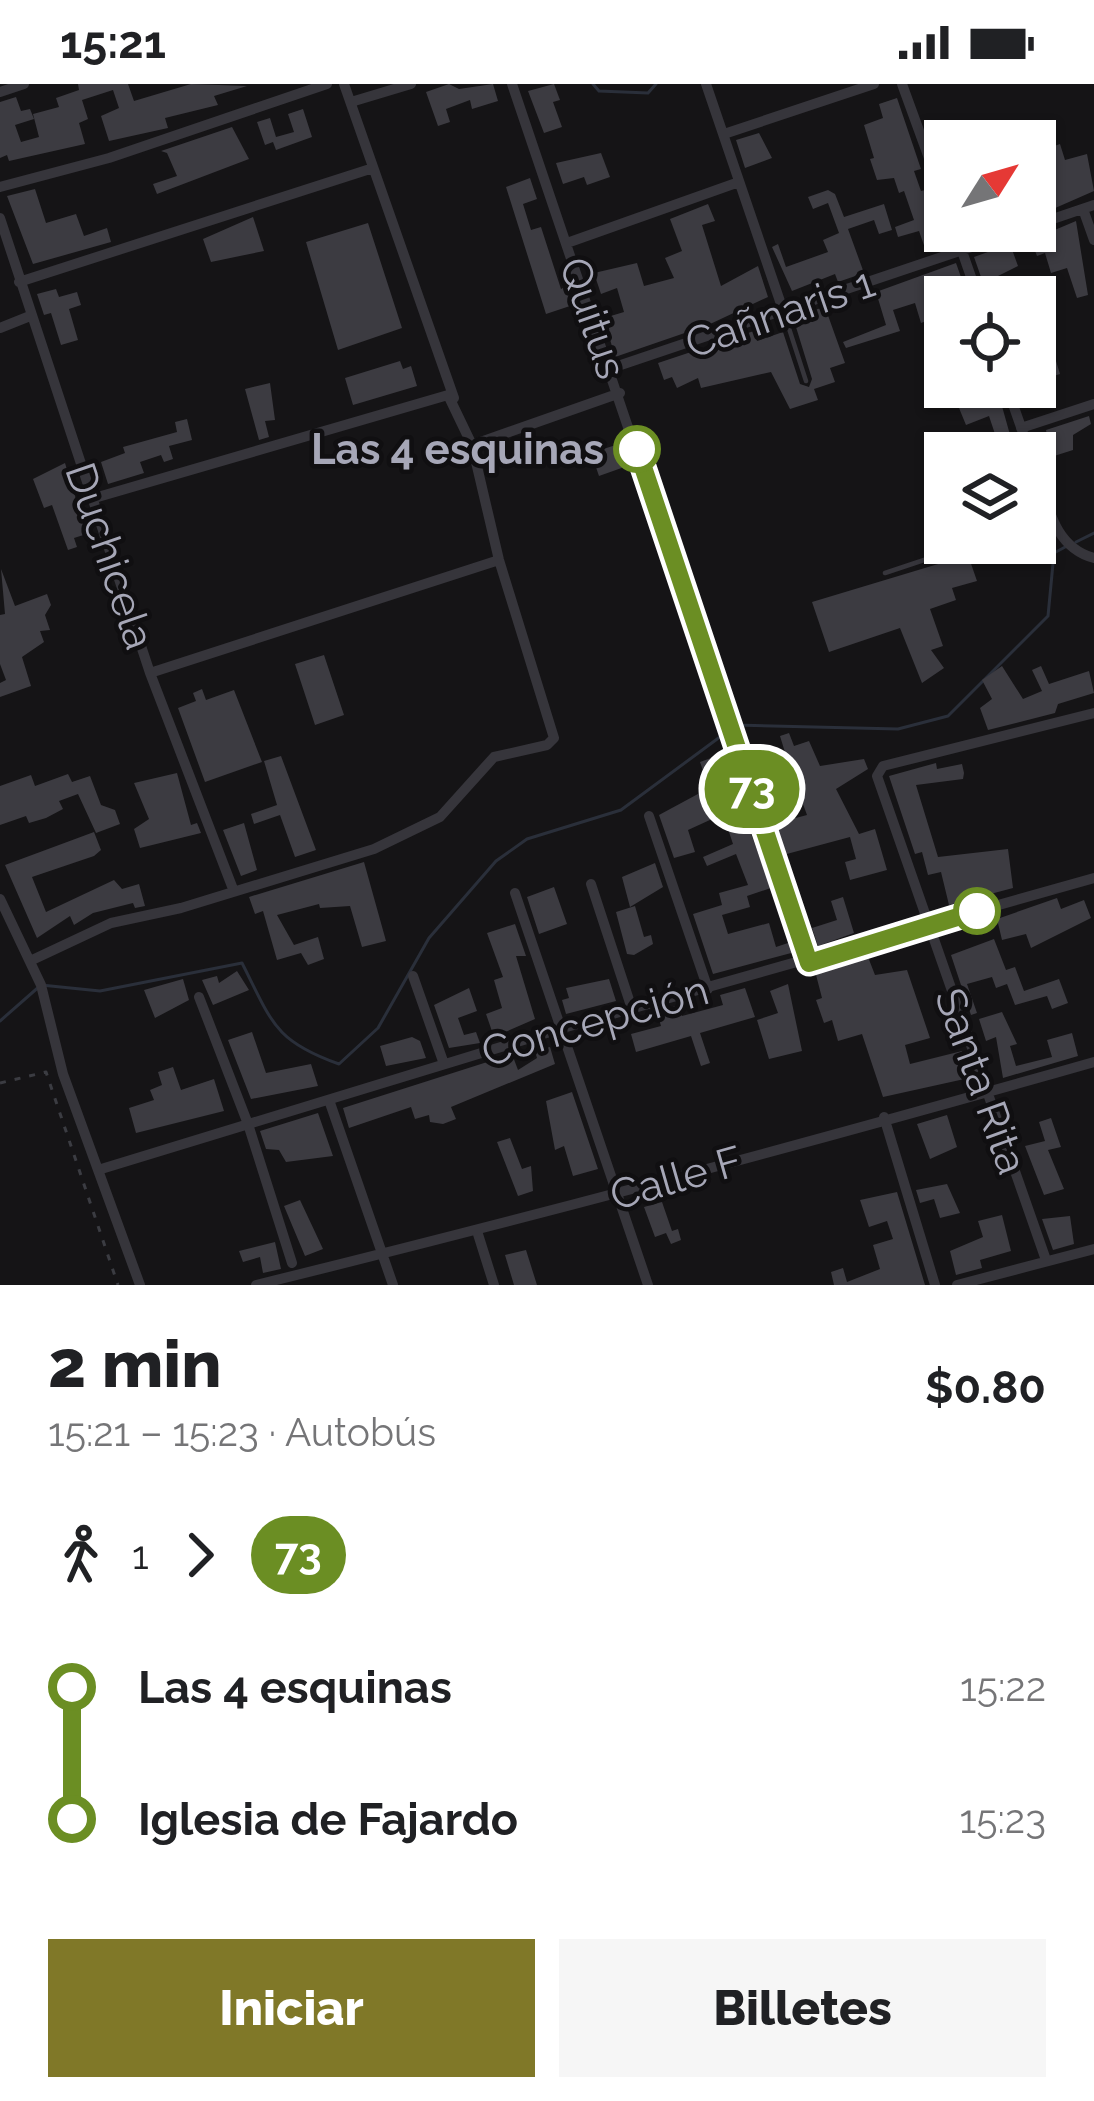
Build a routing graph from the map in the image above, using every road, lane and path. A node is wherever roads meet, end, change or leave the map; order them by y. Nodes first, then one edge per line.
1 (24, 84) edge
2 (327, 84) edge
3 (344, 84) edge
4 (411, 84) edge
5 (512, 84) edge
6 (706, 84) edge
7 (874, 84) edge
8 (902, 84) edge
9 (0, 92) edge
10 (350, 102) junction
11 (724, 134) junction
12 (924, 144) edge
13 (370, 169) junction
14 (739, 182) junction
15 (0, 187) edge
16 (1089, 207) edge
17 (0, 218) edge
18 (1056, 219) edge
19 (1094, 240) edge
20 (567, 243) junction
21 (956, 252) edge
22 (20, 282) junction
23 (784, 313) junction
24 (30, 316) junction
25 (0, 328) edge
26 (609, 369) junction
27 (806, 381) dead end
28 (620, 393) junction
29 (452, 398) junction
30 (1094, 404) edge
31 (1014, 408) edge
32 (1021, 428) junction
33 (1022, 432) edge
34 (472, 445) junction
35 (91, 500) junction
36 (1056, 526) edge
37 (1094, 558) edge
38 (499, 560) junction
39 (924, 561) edge
40 (885, 574) dead end
41 (150, 673) junction
42 (1094, 713) edge
43 (649, 816) dead end
44 (1094, 878) edge
45 (591, 884) dead end
46 (233, 889) junction
47 (515, 893) dead end
48 (0, 898) edge
49 (925, 926) junction
50 (30, 962) junction
51 (809, 963) junction
52 (413, 976) dead end
53 (708, 989) junction
54 (199, 997) dead end
55 (632, 1009) junction
56 (563, 1028) junction
57 (1094, 1062) edge
58 (444, 1064) junction
59 (0, 1083) edge
60 (986, 1093) junction
61 (329, 1100) junction
62 (884, 1117) junction
63 (248, 1124) junction
64 (98, 1170) junction
65 (615, 1197) junction
66 (477, 1231) junction
67 (1094, 1249) edge
68 (383, 1254) junction
69 (1046, 1260) junction
70 (292, 1263) dead end
71 (118, 1285) edge
72 (140, 1285) edge
73 (256, 1285) edge
74 (393, 1285) edge
75 (494, 1285) edge
76 (648, 1285) edge
77 (935, 1285) edge
78 (957, 1285) edge

1 - 9 street
2 - 15 street
3 - 10 street
4 - 10 street
5 - 20 street, Quitus
6 - 11 street
7 - 11 street
8 - 12 street
10 - 13 street
11 - 14 street
13 - 22 street
13 - 29 street
14 - 20 street
14 - 23 street
16 - 18 street
16 - 19 street
17 - 22 street, Duchicela
20 - 26 street, Quitus
21 - 23 street, Cañnaris 1
22 - 24 street, Duchicela
23 - 26 street, Cañnaris 1
23 - 27 lane
24 - 25 street
24 - 35 street, Duchicela
26 - 28 street, Quitus
28 - 34 street
28 - 51 street, Quitus
29 - 34 street
29 - 35 street
30 - 32 street
31 - 32 street
32 - 33 street
34 - 38 street
35 - 41 street, Duchicela
36 - 37 street
38 - 41 street
38 - 46 street
39 - 40 lane
41 - 46 street, Duchicela
42 - 49 street, Santa Rita
43 - 53 street
44 - 49 street, Concepción
45 - 55 street
46 - 50 street
47 - 56 street
48 - 50 street
49 - 51 street, Concepción
49 - 60 street, Santa Rita
50 - 64 street
51 - 53 street, Concepción
52 - 58 street
53 - 55 street, Concepción
54 - 63 street
55 - 56 street, Concepción
56 - 58 street, Concepción
56 - 65 street
57 - 60 street, Calle F
58 - 61 street, Concepción
59 - 71 path
60 - 62 street, Calle F
60 - 69 street, Santa Rita
61 - 63 street, Concepción
61 - 68 street
62 - 65 street, Calle F
62 - 77 street
63 - 64 street, Concepción
63 - 70 street
64 - 72 street
65 - 66 street, Calle F
65 - 76 street
66 - 68 street, Calle F
66 - 75 street
67 - 69 street
68 - 73 street, Calle F
68 - 74 street
69 - 78 street

